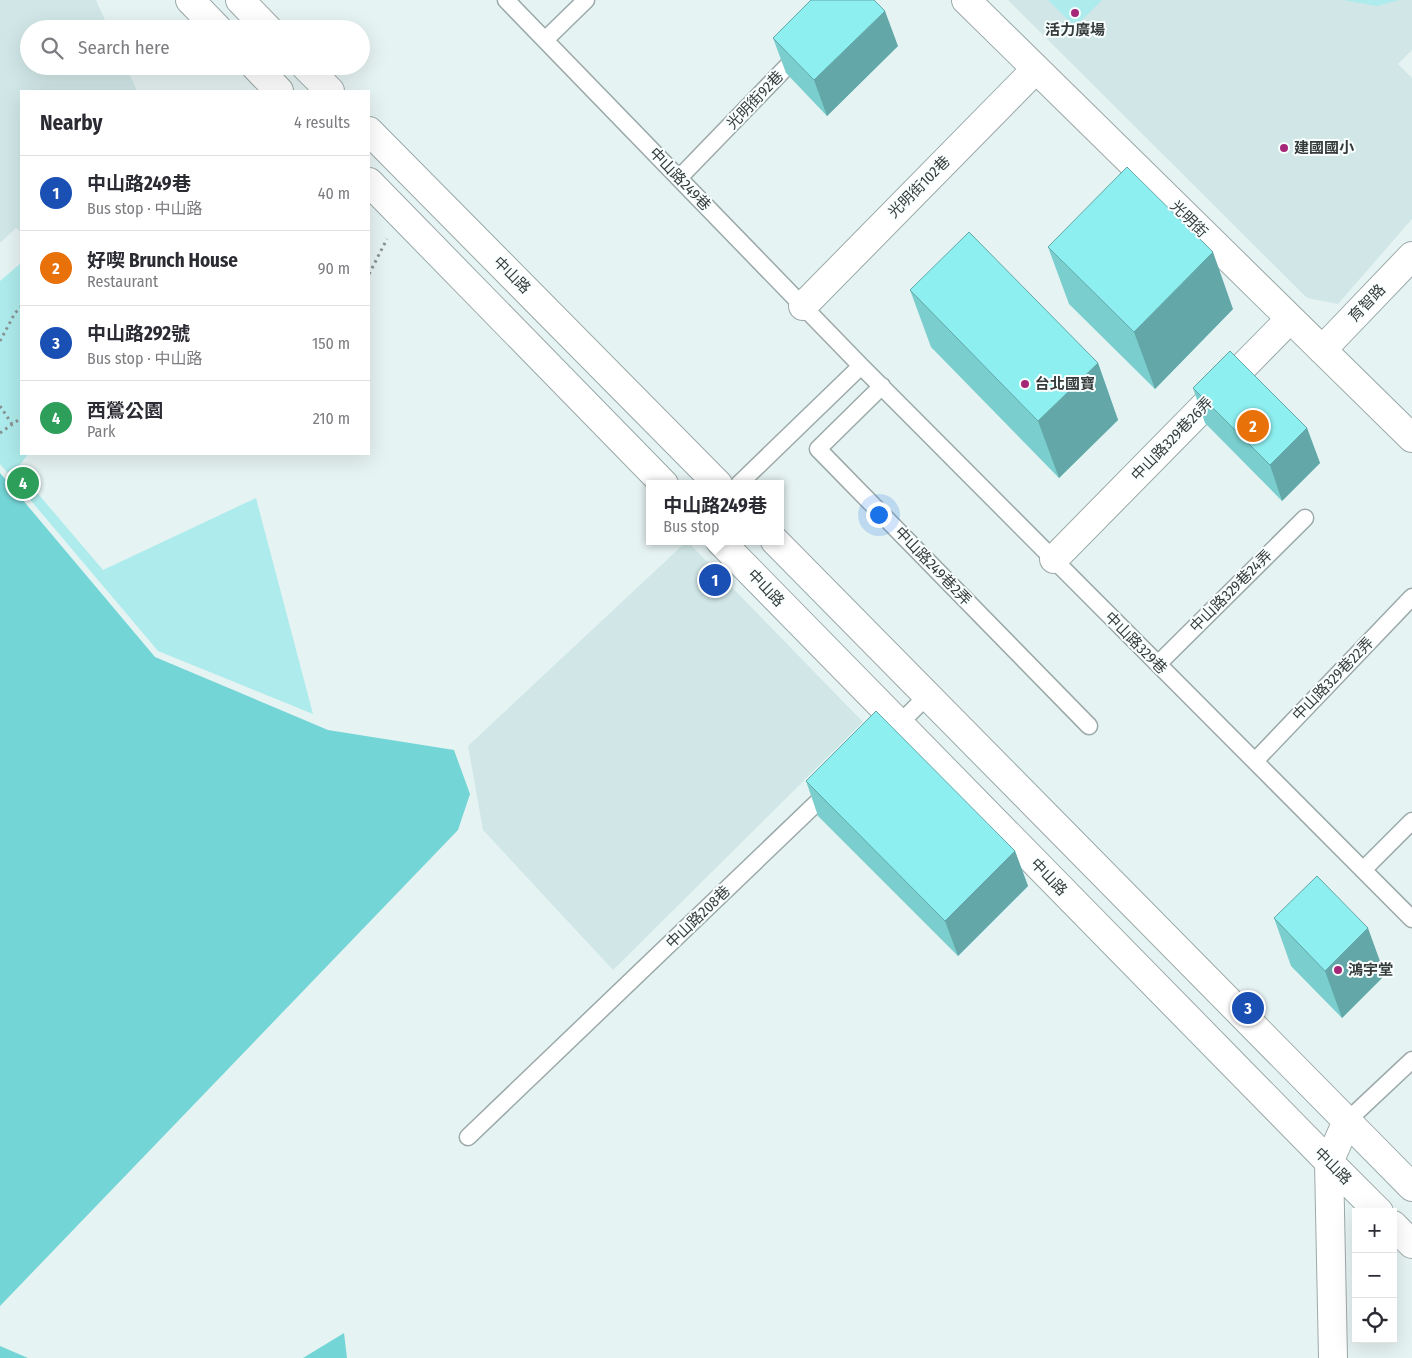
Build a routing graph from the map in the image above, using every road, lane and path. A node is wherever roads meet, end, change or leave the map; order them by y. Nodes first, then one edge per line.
1 (190, 0) edge
2 (240, 0) edge
3 (506, 0) edge
4 (586, 0) edge
5 (966, 0) edge
6 (209, 20) edge
7 (259, 20) edge
8 (545, 40) junction
9 (811, 43) edge
10 (1036, 68) junction
11 (264, 75) edge
12 (314, 75) edge
13 (278, 90) edge
14 (329, 90) edge
15 (370, 132) edge
16 (679, 178) junction
17 (370, 183) edge
18 (400, 214) junction
19 (1412, 256) edge
20 (370, 272) edge
21 (803, 306) junction
22 (20, 308) edge
23 (1290, 319) junction
24 (0, 341) edge
25 (1322, 350) junction
26 (861, 366) junction
27 (882, 386) junction
28 (0, 406) edge
29 (20, 419) edge
30 (12, 424) junction
31 (0, 433) edge
32 (1412, 438) edge
33 (660, 480) edge
34 (714, 480) edge
35 (743, 480) edge
36 (1305, 518) dead end
37 (724, 545) edge
38 (779, 545) edge
39 (1054, 560) junction
40 (1412, 597) edge
41 (1158, 664) junction
42 (927, 696) junction
43 (1089, 726) dead end
44 (892, 731) junction
45 (1255, 761) junction
46 (842, 779) edge
47 (1412, 822) edge
48 (1363, 870) junction
49 (1412, 919) edge
50 (1412, 1060) edge
51 (1347, 1122) junction
52 (468, 1137) dead end
53 (1329, 1162) junction
54 (1412, 1187) edge
55 (1375, 1208) edge
56 (1397, 1229) edge
57 (1412, 1244) edge
58 (1333, 1358) edge

1 - 6 street
2 - 7 street
3 - 8 lane, 中山路249巷
4 - 8 lane
5 - 10 street, 光明街
8 - 16 lane, 中山路249巷
9 - 16 lane, 光明街92巷
10 - 21 street, 光明街102巷
10 - 23 street, 光明街
11 - 13 street
12 - 14 street
15 - 34 street, 中山路
16 - 21 lane, 中山路249巷
17 - 18 street
18 - 20 path
18 - 33 street
19 - 25 street, 育智路
21 - 26 lane, 中山路249巷
22 - 24 path
23 - 25 street, 光明街
23 - 39 street, 中山路329巷26弄
25 - 32 street, 光明街
26 - 27 lane, 中山路329巷
26 - 35 lane
27 - 39 lane, 中山路329巷
27 - 43 lane, 中山路249巷2弄
28 - 30 path
29 - 30 path
30 - 31 path
36 - 41 lane, 中山路329巷24弄
37 - 44 street, 中山路
38 - 42 street
39 - 41 lane, 中山路329巷
40 - 45 lane, 中山路329巷22弄
41 - 45 lane, 中山路329巷
42 - 44 lane
42 - 51 street
44 - 53 street, 中山路
45 - 48 lane, 中山路329巷
46 - 52 lane, 中山路208巷
47 - 48 lane
48 - 49 lane, 中山路329巷
50 - 51 lane
51 - 53 street
51 - 54 street
53 - 55 street, 中山路
53 - 58 street
56 - 57 street

